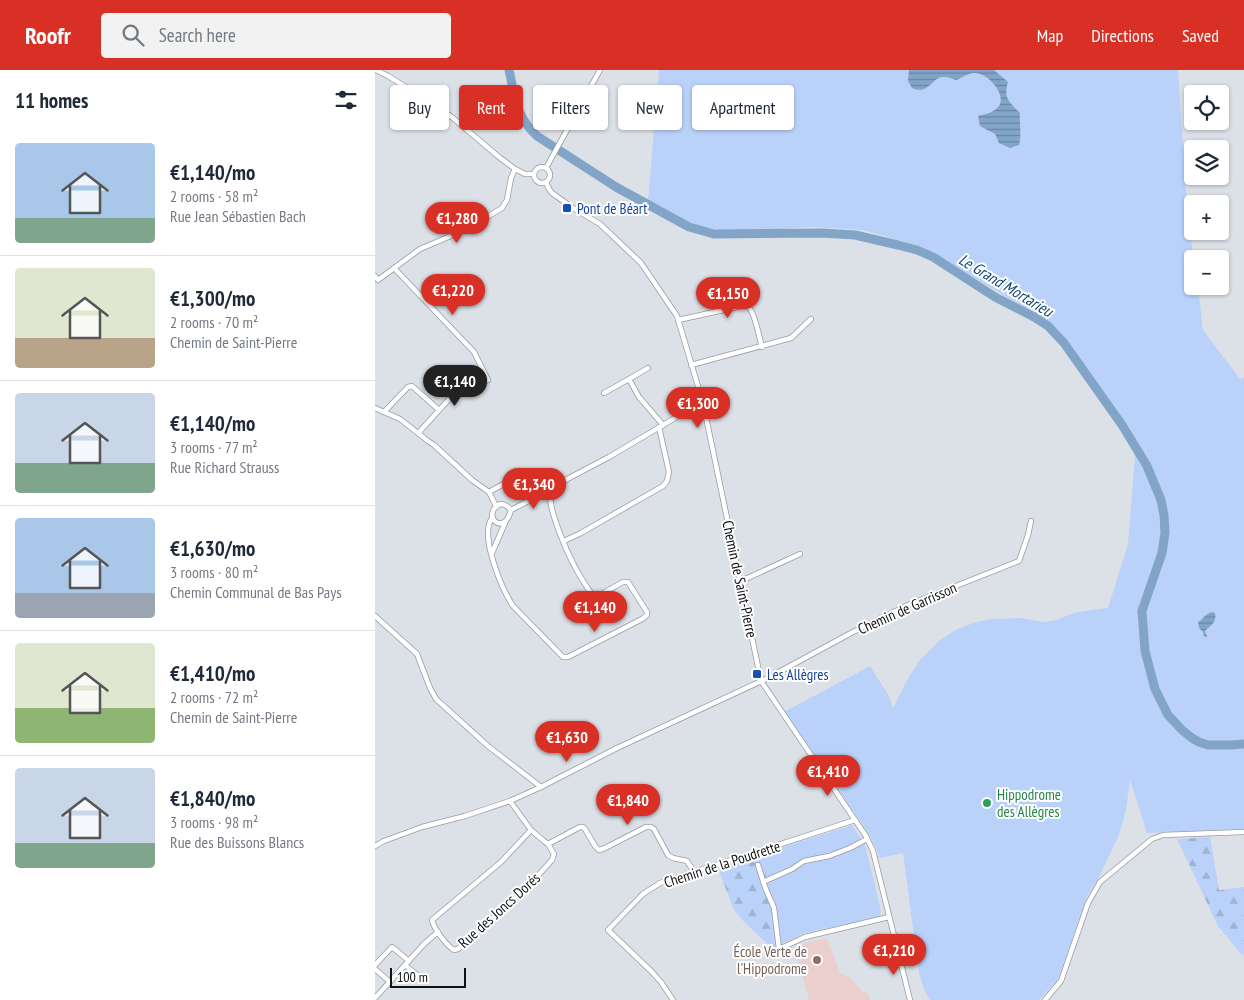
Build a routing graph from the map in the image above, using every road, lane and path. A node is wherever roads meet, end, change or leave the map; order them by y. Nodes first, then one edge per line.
1 (376, 70) edge
2 (600, 70) edge
3 (546, 168) junction
4 (515, 169) junction
5 (534, 174) junction
6 (546, 182) junction
7 (394, 268) junction
8 (376, 280) edge
9 (811, 319) dead end
10 (678, 320) junction
11 (762, 347) junction
12 (691, 365) junction
13 (648, 368) dead end
14 (629, 379) junction
15 (604, 393) dead end
16 (703, 403) junction
17 (375, 408) edge
18 (439, 410) junction
19 (384, 412) junction
20 (661, 426) junction
21 (419, 434) junction
22 (552, 489) junction
23 (489, 492) junction
24 (531, 501) junction
25 (496, 506) junction
26 (511, 510) junction
27 (492, 518) junction
28 (1031, 521) dead end
29 (505, 523) junction
30 (564, 540) junction
31 (800, 554) dead end
32 (491, 555) junction
33 (741, 581) junction
34 (375, 616) edge
35 (761, 681) junction
36 (541, 787) junction
37 (510, 801) junction
38 (855, 820) junction
39 (531, 830) junction
40 (1244, 832) edge
41 (867, 838) junction
42 (548, 844) junction
43 (375, 846) edge
44 (758, 865) dead end
45 (694, 872) junction
46 (763, 882) junction
47 (889, 917) junction
48 (438, 932) junction
49 (407, 963) junction
50 (375, 967) edge
51 (423, 980) dead end
52 (390, 982) junction
53 (375, 999) edge
54 (673, 1000) edge
55 (910, 1000) edge
56 (1045, 1000) edge

1 - 4 street
2 - 3 street
3 - 5 street
3 - 6 street
4 - 5 street
4 - 7 street
5 - 6 street
6 - 10 street, Chemin de Saint-Pierre
7 - 8 street
7 - 18 street
9 - 11 street
10 - 11 street
10 - 12 street, Chemin de Saint-Pierre
11 - 12 street
12 - 16 street, Chemin de Saint-Pierre
13 - 14 street
14 - 15 street
14 - 20 street
16 - 20 street
16 - 33 street, Chemin de Saint-Pierre
17 - 19 street
18 - 19 street
18 - 21 street
19 - 21 street
20 - 22 street
20 - 30 street
21 - 23 street
22 - 24 street
22 - 30 street
23 - 24 street
23 - 25 street
24 - 26 street
25 - 26 street
25 - 27 street
26 - 29 street
27 - 29 street
27 - 32 street
28 - 35 street, Chemin de Garrisson
29 - 32 street
30 - 32 street
31 - 33 street
33 - 35 street, Chemin de Saint-Pierre
34 - 36 street
35 - 36 street
35 - 38 street, Chemin de Saint-Pierre
36 - 37 street
37 - 39 street
37 - 43 street
38 - 41 street, Chemin de Saint-Pierre
38 - 45 street, Chemin de la Poudrette
39 - 42 street
39 - 48 street, Rue des Joncs Dorés
40 - 56 street
41 - 46 street
41 - 47 street, Chemin de Saint-Pierre
42 - 45 street
42 - 48 street, Rue des Joncs Dorés
44 - 46 street
45 - 54 street, Chemin de la Poudrette
46 - 47 street
47 - 55 street, Chemin de Saint-Pierre
48 - 49 street
49 - 50 street
49 - 51 street
49 - 52 street
50 - 52 street
52 - 53 street

